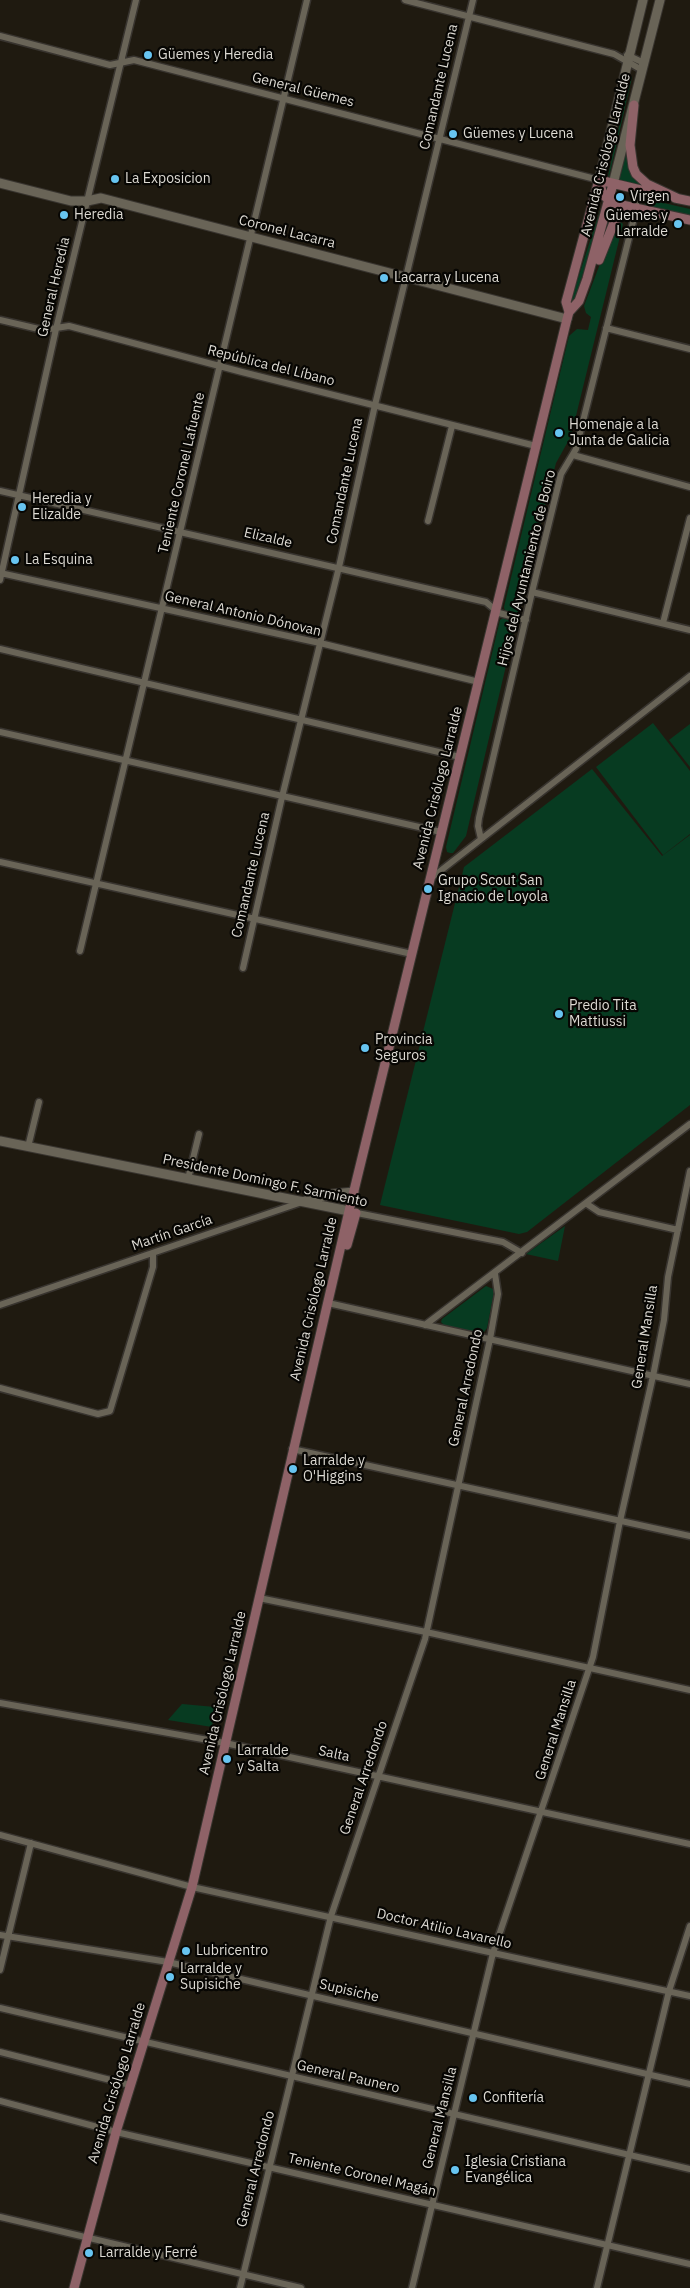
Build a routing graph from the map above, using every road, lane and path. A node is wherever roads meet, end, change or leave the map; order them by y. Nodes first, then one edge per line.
1 (136, 0) edge
2 (307, 0) edge
3 (405, 0) edge
4 (473, 0) edge
5 (643, 0) edge
6 (660, 0) edge
7 (468, 16) junction
8 (0, 36) edge
9 (628, 59) junction
10 (122, 62) junction
11 (643, 66) junction
12 (283, 97) junction
13 (634, 105) junction
14 (439, 138) junction
15 (599, 180) junction
16 (0, 183) edge
17 (613, 184) junction
18 (636, 189) junction
19 (679, 199) junction
20 (607, 200) junction
21 (88, 201) junction
22 (690, 201) edge
23 (636, 210) junction
24 (690, 220) edge
25 (251, 237) junction
26 (407, 276) junction
27 (587, 279) junction
28 (568, 315) junction
29 (0, 320) edge
30 (606, 328) junction
31 (56, 329) junction
32 (690, 349) edge
33 (220, 366) junction
34 (375, 405) junction
35 (452, 426) junction
36 (536, 446) junction
37 (573, 455) junction
38 (690, 487) edge
39 (0, 491) edge
40 (17, 496) junction
41 (690, 518) edge
42 (428, 521) dead end
43 (181, 532) junction
44 (339, 567) junction
45 (1, 575) edge
46 (532, 592) junction
47 (162, 608) junction
48 (496, 609) junction
49 (526, 620) junction
50 (663, 623) junction
51 (690, 630) edge
52 (320, 643) junction
53 (0, 649) edge
54 (690, 676) edge
55 (479, 682) junction
56 (143, 684) junction
57 (301, 720) junction
58 (0, 732) edge
59 (460, 757) junction
60 (124, 760) junction
61 (282, 797) junction
62 (441, 832) junction
63 (481, 839) junction
64 (0, 862) edge
65 (430, 879) junction
66 (96, 883) junction
67 (253, 919) junction
68 (80, 951) dead end
69 (412, 954) junction
70 (243, 968) dead end
71 (39, 1102) dead end
72 (690, 1124) edge
73 (198, 1134) dead end
74 (0, 1141) edge
75 (28, 1147) junction
76 (690, 1171) edge
77 (188, 1179) junction
78 (354, 1192) junction
79 (303, 1202) junction
80 (587, 1204) junction
81 (352, 1212) junction
82 (678, 1230) junction
83 (522, 1253) junction
84 (153, 1254) junction
85 (495, 1274) junction
86 (328, 1303) junction
87 (0, 1306) edge
88 (426, 1325) junction
89 (490, 1339) junction
90 (653, 1376) junction
91 (690, 1384) edge
92 (0, 1388) edge
93 (292, 1449) junction
94 (457, 1486) junction
95 (620, 1521) junction
96 (690, 1536) edge
97 (259, 1598) junction
98 (426, 1632) junction
99 (590, 1669) junction
100 (690, 1690) edge
101 (0, 1703) edge
102 (224, 1743) junction
103 (378, 1776) junction
104 (542, 1812) junction
105 (0, 1835) edge
106 (30, 1843) junction
107 (690, 1844) edge
108 (192, 1887) junction
109 (331, 1916) junction
110 (690, 1926) edge
111 (0, 1935) edge
112 (8, 1937) junction
113 (493, 1953) junction
114 (168, 1962) junction
115 (0, 1970) edge
116 (669, 1991) junction
117 (312, 1995) junction
118 (690, 1996) edge
119 (0, 2008) edge
120 (474, 2034) junction
121 (143, 2042) junction
122 (0, 2052) edge
123 (649, 2074) junction
124 (292, 2077) junction
125 (690, 2084) edge
126 (130, 2085) junction
127 (0, 2101) edge
128 (454, 2116) junction
129 (116, 2132) junction
130 (630, 2156) junction
131 (270, 2166) junction
132 (690, 2169) edge
133 (431, 2204) junction
134 (0, 2217) edge
135 (88, 2237) junction
136 (608, 2245) junction
137 (690, 2264) edge
138 (243, 2275) junction
139 (74, 2288) edge
140 (240, 2288) edge
141 (300, 2288) edge
142 (412, 2288) edge
143 (597, 2288) edge

1 - 10 street, General Heredia
2 - 12 street, Teniente Coronel Lafuente
3 - 7 street
4 - 7 street, Comandante Lucena
5 - 9 street, Avenida Crisólogo Larralde
6 - 11 street, Avenida Crisólogo Larralde
7 - 9 street
7 - 14 street, Comandante Lucena
8 - 10 street, General Güemes
9 - 11 street
9 - 15 street, Avenida Crisólogo Larralde
10 - 12 street, General Güemes
10 - 21 street, General Heredia
11 - 13 street, Avenida Crisólogo Larralde
12 - 14 street, General Güemes
12 - 25 street, Teniente Coronel Lafuente
13 - 17 street, Avenida Crisólogo Larralde
13 - 19 main road
14 - 15 street, General Güemes
14 - 26 street, Comandante Lucena
15 - 17 main road
15 - 20 main road
15 - 28 main road, Avenida Crisólogo Larralde
16 - 21 street, Coronel Lacarra
17 - 18 main road
17 - 20 main road, Avenida Crisólogo Larralde
18 - 19 main road
18 - 23 street, Hijos del Ayuntamiento de Boiro
19 - 22 main road
20 - 23 main road
20 - 27 main road, Avenida Crisólogo Larralde
21 - 25 street, Coronel Lacarra
21 - 31 street, General Heredia
23 - 24 main road
23 - 27 main road
23 - 30 street, Hijos del Ayuntamiento de Boiro
25 - 26 street, Coronel Lacarra
25 - 33 street, Teniente Coronel Lafuente
26 - 28 street, Coronel Lacarra
26 - 34 street, Comandante Lucena
27 - 28 main road, Avenida Crisólogo Larralde
28 - 36 main road, Avenida Crisólogo Larralde
29 - 31 street, República del Líbano
30 - 32 street
30 - 37 street, Hijos del Ayuntamiento de Boiro
31 - 33 street, República del Líbano
31 - 40 street, General Heredia
33 - 34 street, República del Líbano
33 - 43 street, Teniente Coronel Lafuente
34 - 35 street, República del Líbano
34 - 44 street, Comandante Lucena
35 - 36 street, República del Líbano
35 - 42 street
36 - 48 main road, Avenida Crisólogo Larralde
37 - 38 street
37 - 46 street, Hijos del Ayuntamiento de Boiro
39 - 40 street, Elizalde
40 - 43 street, Elizalde
40 - 45 street, General Heredia
41 - 50 street
43 - 44 street, Elizalde
43 - 47 street, Teniente Coronel Lafuente
44 - 48 street, Elizalde
44 - 52 street, Comandante Lucena
45 - 47 street, General Antonio Dónovan
46 - 49 street, Hijos del Ayuntamiento de Boiro
46 - 50 street
47 - 52 street, General Antonio Dónovan
47 - 56 street, Teniente Coronel Lafuente
48 - 49 street, Elizalde
48 - 55 main road, Avenida Crisólogo Larralde
49 - 63 street, Hijos del Ayuntamiento de Boiro
50 - 51 street
52 - 55 street, General Antonio Dónovan
52 - 57 street, Comandante Lucena
53 - 56 street
54 - 63 street
55 - 59 main road, Avenida Crisólogo Larralde
56 - 57 street
56 - 60 street, Teniente Coronel Lafuente
57 - 59 street
57 - 61 street, Comandante Lucena
58 - 60 street
59 - 62 main road, Avenida Crisólogo Larralde
60 - 61 street
60 - 66 street, Teniente Coronel Lafuente
61 - 62 street
61 - 67 street, Comandante Lucena
62 - 65 main road, Avenida Crisólogo Larralde
63 - 65 street
64 - 66 street
65 - 69 main road, Avenida Crisólogo Larralde
66 - 67 street
66 - 68 street, Teniente Coronel Lafuente
67 - 69 street
67 - 70 street, Comandante Lucena
69 - 78 main road, Avenida Crisólogo Larralde
71 - 75 street
72 - 80 street
73 - 77 street
74 - 75 street, Presidente Domingo F. Sarmiento
75 - 77 street, Presidente Domingo F. Sarmiento
76 - 82 street, General Mansilla
77 - 79 street, Presidente Domingo F. Sarmiento
78 - 79 street, Martín García
78 - 81 main road, Avenida Crisólogo Larralde
79 - 81 street, Presidente Domingo F. Sarmiento
79 - 84 street, Martín García
80 - 82 street
80 - 83 street
81 - 83 street, Presidente Domingo F. Sarmiento
81 - 86 main road, Avenida Crisólogo Larralde
82 - 90 street, General Mansilla
83 - 85 street
84 - 87 street, Martín García
84 - 92 street
85 - 88 street
85 - 89 street, General Arredondo
86 - 88 street
86 - 93 main road, Avenida Crisólogo Larralde
88 - 89 street
89 - 90 street
89 - 94 street, General Arredondo
90 - 91 street
90 - 95 street, General Mansilla
93 - 94 street
93 - 97 main road, Avenida Crisólogo Larralde
94 - 95 street
94 - 98 street, General Arredondo
95 - 96 street
95 - 99 street, General Mansilla
97 - 98 street
97 - 102 main road, Avenida Crisólogo Larralde
98 - 99 street
98 - 103 street, General Arredondo
99 - 100 street
99 - 104 street, General Mansilla
101 - 102 street, Salta
102 - 103 street, Salta
102 - 108 main road, Avenida Crisólogo Larralde
103 - 104 street, Salta
103 - 109 street, General Arredondo
104 - 107 street, Salta
104 - 113 street, General Mansilla
105 - 106 street, Doctor Atilio Lavarello
106 - 108 street, Doctor Atilio Lavarello
106 - 112 street
108 - 109 street, Doctor Atilio Lavarello
108 - 114 main road, Avenida Crisólogo Larralde
109 - 113 street, Doctor Atilio Lavarello
109 - 117 street, General Arredondo
110 - 116 street
111 - 112 street, Supisiche
112 - 114 street, Supisiche
112 - 115 street
113 - 116 street, Doctor Atilio Lavarello
113 - 120 street, General Mansilla
114 - 117 street, Supisiche
114 - 121 main road, Avenida Crisólogo Larralde
116 - 118 street, Doctor Atilio Lavarello
116 - 123 street
117 - 120 street, Supisiche
117 - 124 street, General Arredondo
119 - 121 street, General Paunero
120 - 123 street, Supisiche
120 - 128 street, General Mansilla
121 - 124 street, General Paunero
121 - 126 main road, Avenida Crisólogo Larralde
122 - 126 street
123 - 125 street, Supisiche
123 - 130 street
124 - 128 street, General Paunero
124 - 131 street, General Arredondo
126 - 129 main road, Avenida Crisólogo Larralde
127 - 129 street, Teniente Coronel Magán
128 - 130 street, General Paunero
128 - 133 street, General Mansilla
129 - 131 street, Teniente Coronel Magán
129 - 135 main road, Avenida Crisólogo Larralde
130 - 132 street, General Paunero
130 - 136 street
131 - 133 street, Teniente Coronel Magán
131 - 138 street, General Arredondo
133 - 136 street, Teniente Coronel Magán
133 - 142 street, General Mansilla
134 - 135 street
135 - 138 street
135 - 139 main road, Avenida Crisólogo Larralde
136 - 137 street, Teniente Coronel Magán
136 - 143 street
138 - 140 street, General Arredondo
138 - 141 street

